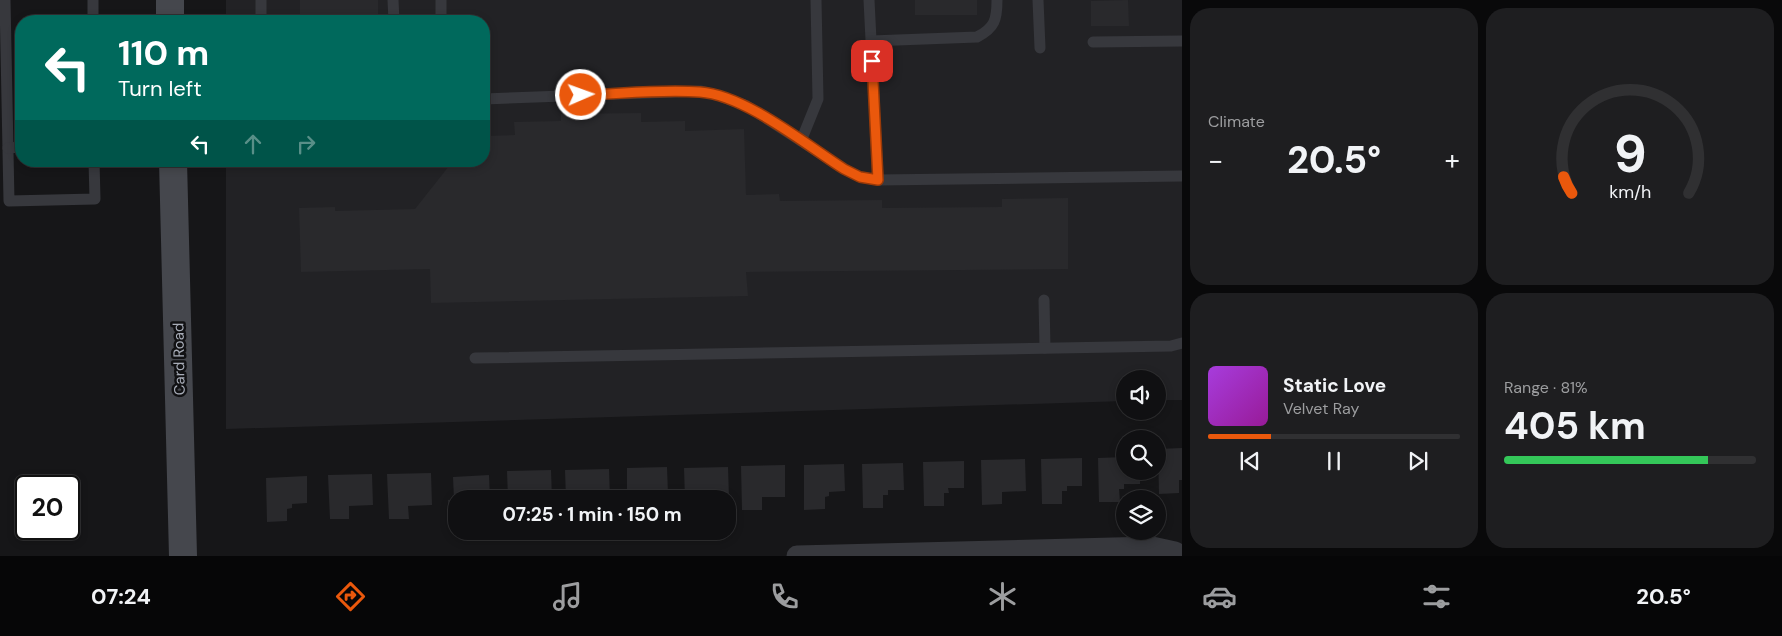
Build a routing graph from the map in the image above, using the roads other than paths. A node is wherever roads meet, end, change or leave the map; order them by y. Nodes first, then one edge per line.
1 (5, 0) edge
2 (93, 0) edge
3 (170, 0) edge
4 (261, 0) edge
5 (393, 0) edge
6 (441, 0) edge
7 (816, 0) edge
8 (870, 0) edge
9 (997, 0) edge
10 (1038, 0) edge
11 (93, 15) edge
12 (170, 15) edge
13 (261, 15) edge
14 (394, 15) edge
15 (441, 15) edge
16 (871, 41) junction
17 (1182, 41) edge
18 (1093, 42) dead end
19 (1040, 48) dead end
20 (490, 99) edge
21 (801, 141) junction
22 (15, 147) edge
23 (8, 148) junction
24 (94, 167) edge
25 (174, 167) edge
26 (1182, 176) edge
27 (878, 180) junction
28 (1044, 300) dead end
29 (1182, 343) edge
30 (1045, 348) junction
31 (474, 358) dead end
32 (1176, 554) edge
33 (183, 556) edge
34 (797, 556) edge

1 - 23 lane
2 - 11 lane
3 - 12 street
4 - 13 lane
5 - 14 lane
6 - 15 lane
7 - 21 lane
8 - 16 lane
9 - 16 lane
10 - 19 lane
16 - 27 lane
17 - 18 lane
20 - 21 lane
21 - 27 lane
22 - 23 lane
23 - 24 lane
25 - 33 street, Card Road
26 - 27 lane
28 - 30 lane
29 - 30 lane
30 - 31 lane
32 - 34 street

